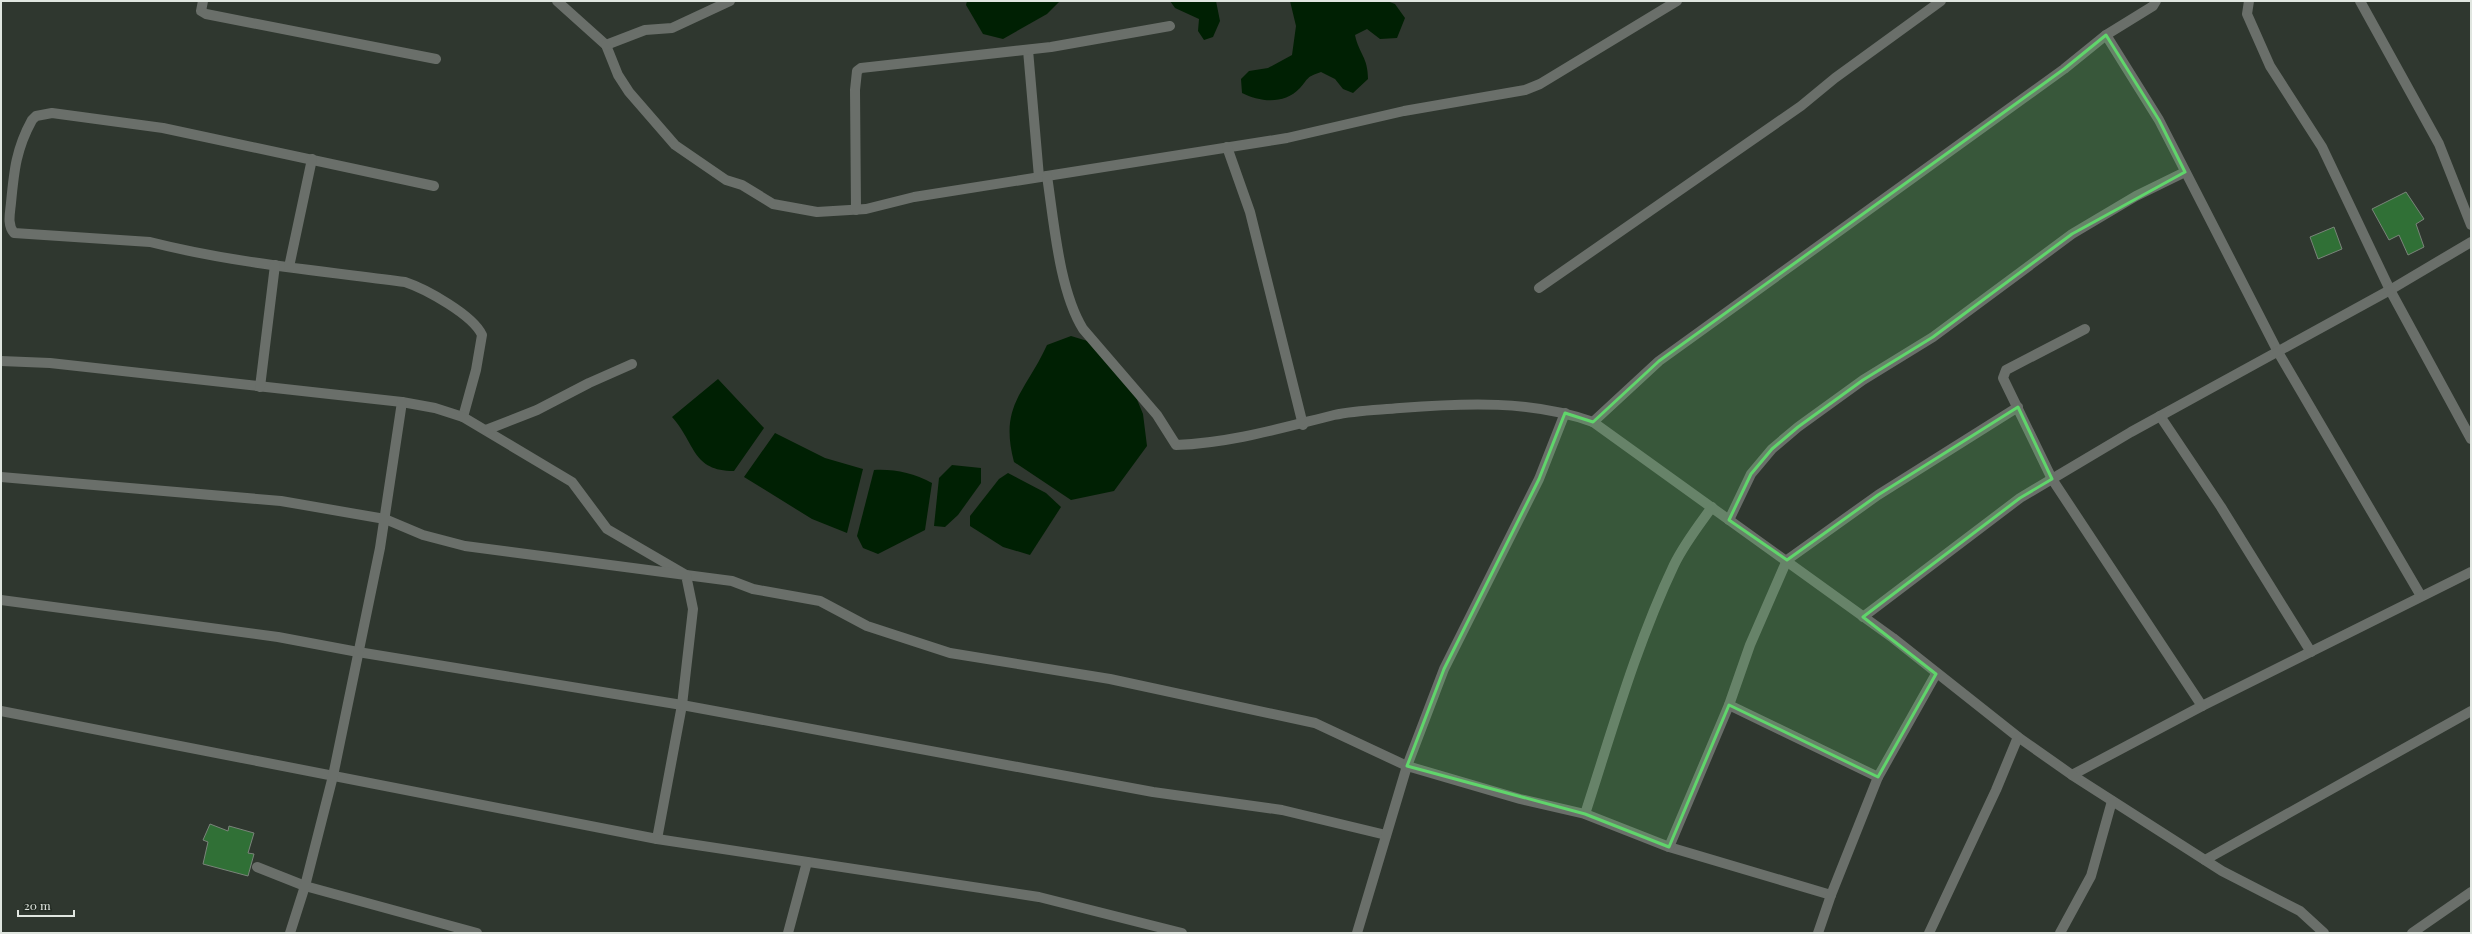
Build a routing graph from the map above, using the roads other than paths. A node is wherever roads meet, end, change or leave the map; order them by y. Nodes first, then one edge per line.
1 (203, 1) edge
2 (557, 1) edge
3 (730, 1) edge
4 (1677, 1) edge
5 (1941, 1) edge
6 (2156, 1) edge
7 (2249, 1) edge
8 (2360, 1) edge
9 (1170, 26) dead end
10 (2106, 35) junction
11 (606, 45) junction
12 (1028, 50) junction
13 (436, 59) dead end
14 (1227, 148) junction
15 (312, 159) junction
16 (2185, 172) junction
17 (1043, 176) junction
18 (434, 186) dead end
19 (856, 210) junction
20 (2471, 224) edge
21 (2471, 242) edge
22 (275, 265) junction
23 (289, 267) junction
24 (1540, 288) dead end
25 (2390, 290) junction
26 (2085, 329) dead end
27 (2278, 352) junction
28 (1, 361) edge
29 (632, 364) dead end
30 (260, 387) junction
31 (402, 402) junction
32 (2018, 407) junction
33 (1565, 413) junction
34 (2160, 416) junction
35 (463, 417) junction
36 (1593, 422) junction
37 (1303, 425) junction
38 (486, 430) junction
39 (2471, 439) edge
40 (1, 477) edge
41 (2052, 479) junction
42 (1712, 506) junction
43 (385, 519) junction
44 (1729, 520) junction
45 (1787, 560) junction
46 (2471, 572) edge
47 (686, 575) junction
48 (2421, 596) junction
49 (1, 600) edge
50 (1863, 617) junction
51 (358, 652) junction
52 (2311, 652) junction
53 (1936, 674) junction
54 (1729, 705) junction
55 (682, 706) junction
56 (2202, 706) junction
57 (1, 711) edge
58 (2471, 711) edge
59 (2018, 737) junction
60 (1407, 766) junction
61 (2072, 775) junction
62 (334, 776) junction
63 (1878, 777) junction
64 (2112, 801) junction
65 (1585, 814) junction
66 (1386, 834) junction
67 (657, 839) junction
68 (1669, 847) junction
69 (2205, 860) junction
70 (807, 862) junction
71 (257, 866) dead end
72 (305, 886) junction
73 (2471, 892) edge
74 (1831, 895) junction
75 (290, 933) edge
76 (477, 933) edge
77 (788, 933) edge
78 (1182, 933) edge
79 (1358, 933) edge
80 (1818, 933) edge
81 (1930, 933) edge
82 (2060, 933) edge
83 (2324, 933) edge
84 (2412, 933) edge

1 - 13 street
2 - 11 street
3 - 11 street
4 - 14 street
5 - 24 street
6 - 10 street
7 - 25 street
8 - 20 street
9 - 12 street
10 - 16 street
10 - 36 street
11 - 19 street
12 - 17 street
12 - 19 street
14 - 17 street
14 - 37 street
15 - 18 street
15 - 22 street
15 - 23 street
16 - 27 street
16 - 44 street
17 - 19 street
17 - 37 street
21 - 25 street
22 - 23 street
22 - 30 street
23 - 35 street
25 - 27 street
25 - 39 street
26 - 32 street
27 - 34 street
27 - 48 street
28 - 30 street
29 - 38 street
30 - 31 street
31 - 35 street
31 - 43 street
32 - 41 street
32 - 45 street
33 - 36 street
33 - 37 street
33 - 60 street
34 - 41 street
34 - 52 street
35 - 38 street
36 - 42 street
38 - 47 street
40 - 43 street
41 - 50 street
41 - 56 street
42 - 44 street
42 - 65 street
43 - 47 street
43 - 51 street
44 - 45 street
45 - 50 street
45 - 54 street
46 - 48 street
47 - 55 street
47 - 60 street
48 - 52 street
49 - 51 street
50 - 53 street
51 - 55 street
51 - 62 street
52 - 56 street
53 - 59 street
53 - 63 street
54 - 63 street
54 - 68 street
55 - 66 street
55 - 67 street
56 - 61 street
57 - 62 street
58 - 69 street
59 - 61 street
59 - 81 street
60 - 65 street
60 - 66 street
61 - 64 street
62 - 67 street
62 - 72 street
63 - 74 street
64 - 69 street
64 - 82 street
65 - 68 street
66 - 79 street
67 - 70 street
68 - 74 street
69 - 83 street
70 - 77 street
70 - 78 street
71 - 72 street
72 - 75 street
72 - 76 street
73 - 84 street
74 - 80 street

